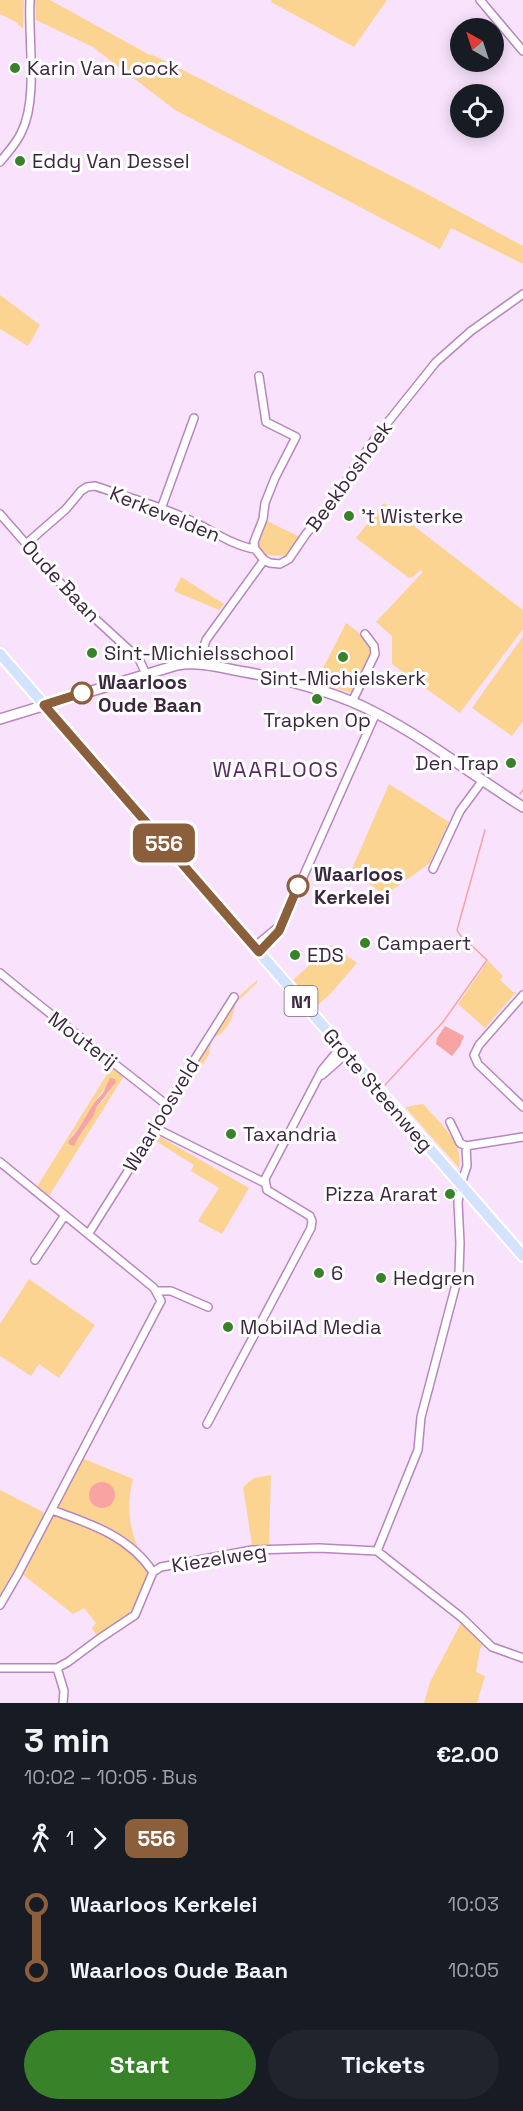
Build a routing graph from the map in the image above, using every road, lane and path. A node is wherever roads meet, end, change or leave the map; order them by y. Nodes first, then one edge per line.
1 (30, 0) edge
2 (480, 0) edge
3 (523, 51) edge
4 (0, 162) edge
5 (523, 294) edge
6 (259, 376) dead end
7 (194, 418) dead end
8 (161, 509) junction
9 (0, 514) edge
10 (26, 544) junction
11 (255, 549) junction
12 (264, 560) junction
13 (365, 634) dead end
14 (0, 654) edge
15 (200, 663) junction
16 (146, 674) junction
17 (352, 702) junction
18 (44, 705) junction
19 (376, 713) junction
20 (0, 719) edge
21 (483, 780) junction
22 (523, 807) edge
23 (433, 869) dead end
24 (256, 949) junction
25 (0, 973) edge
26 (523, 995) edge
27 (234, 997) dead end
28 (344, 1050) junction
29 (168, 1106) junction
30 (523, 1107) edge
31 (450, 1122) dead end
32 (155, 1128) junction
33 (523, 1137) edge
34 (466, 1146) junction
35 (0, 1162) edge
36 (265, 1183) junction
37 (461, 1185) junction
38 (65, 1215) junction
39 (88, 1233) junction
40 (522, 1255) edge
41 (35, 1260) dead end
42 (157, 1292) junction
43 (208, 1307) dead end
44 (207, 1424) dead end
45 (52, 1510) junction
46 (377, 1551) junction
47 (153, 1572) junction
48 (0, 1605) edge
49 (523, 1658) edge
50 (1, 1667) edge
51 (57, 1668) junction
52 (63, 1703) edge

1 - 4 street
2 - 3 street
5 - 12 street, Beekboshoek
6 - 11 street
7 - 8 street
8 - 10 street, Kerkevelden
8 - 11 street, Kerkevelden
9 - 10 street, Oude Baan
10 - 16 street, Oude Baan
11 - 12 street
12 - 15 street
13 - 17 street
14 - 18 main road, Grote Steenweg / N1
15 - 16 street
15 - 17 street
16 - 18 street
17 - 19 street
18 - 20 street
18 - 24 main road, Grote Steenweg / N1
19 - 21 street
19 - 24 street
21 - 22 street
21 - 23 street
24 - 28 main road, Grote Steenweg / N1
25 - 29 street, Mouterij
26 - 30 street
27 - 29 street, Waarloosveld
28 - 36 street
28 - 37 main road, Grote Steenweg / N1
29 - 32 street, Waarloosveld
31 - 34 street
32 - 36 street
32 - 39 street, Waarloosveld
33 - 34 street
34 - 37 street
35 - 38 street
36 - 44 street
37 - 40 main road, Grote Steenweg / N1
37 - 46 street
38 - 39 street
38 - 41 street
39 - 42 street
42 - 43 street
42 - 45 street
45 - 47 street
45 - 48 street
46 - 47 street, Kiezelweg
46 - 49 street
47 - 51 street, Kiezelweg
50 - 51 street
51 - 52 street

